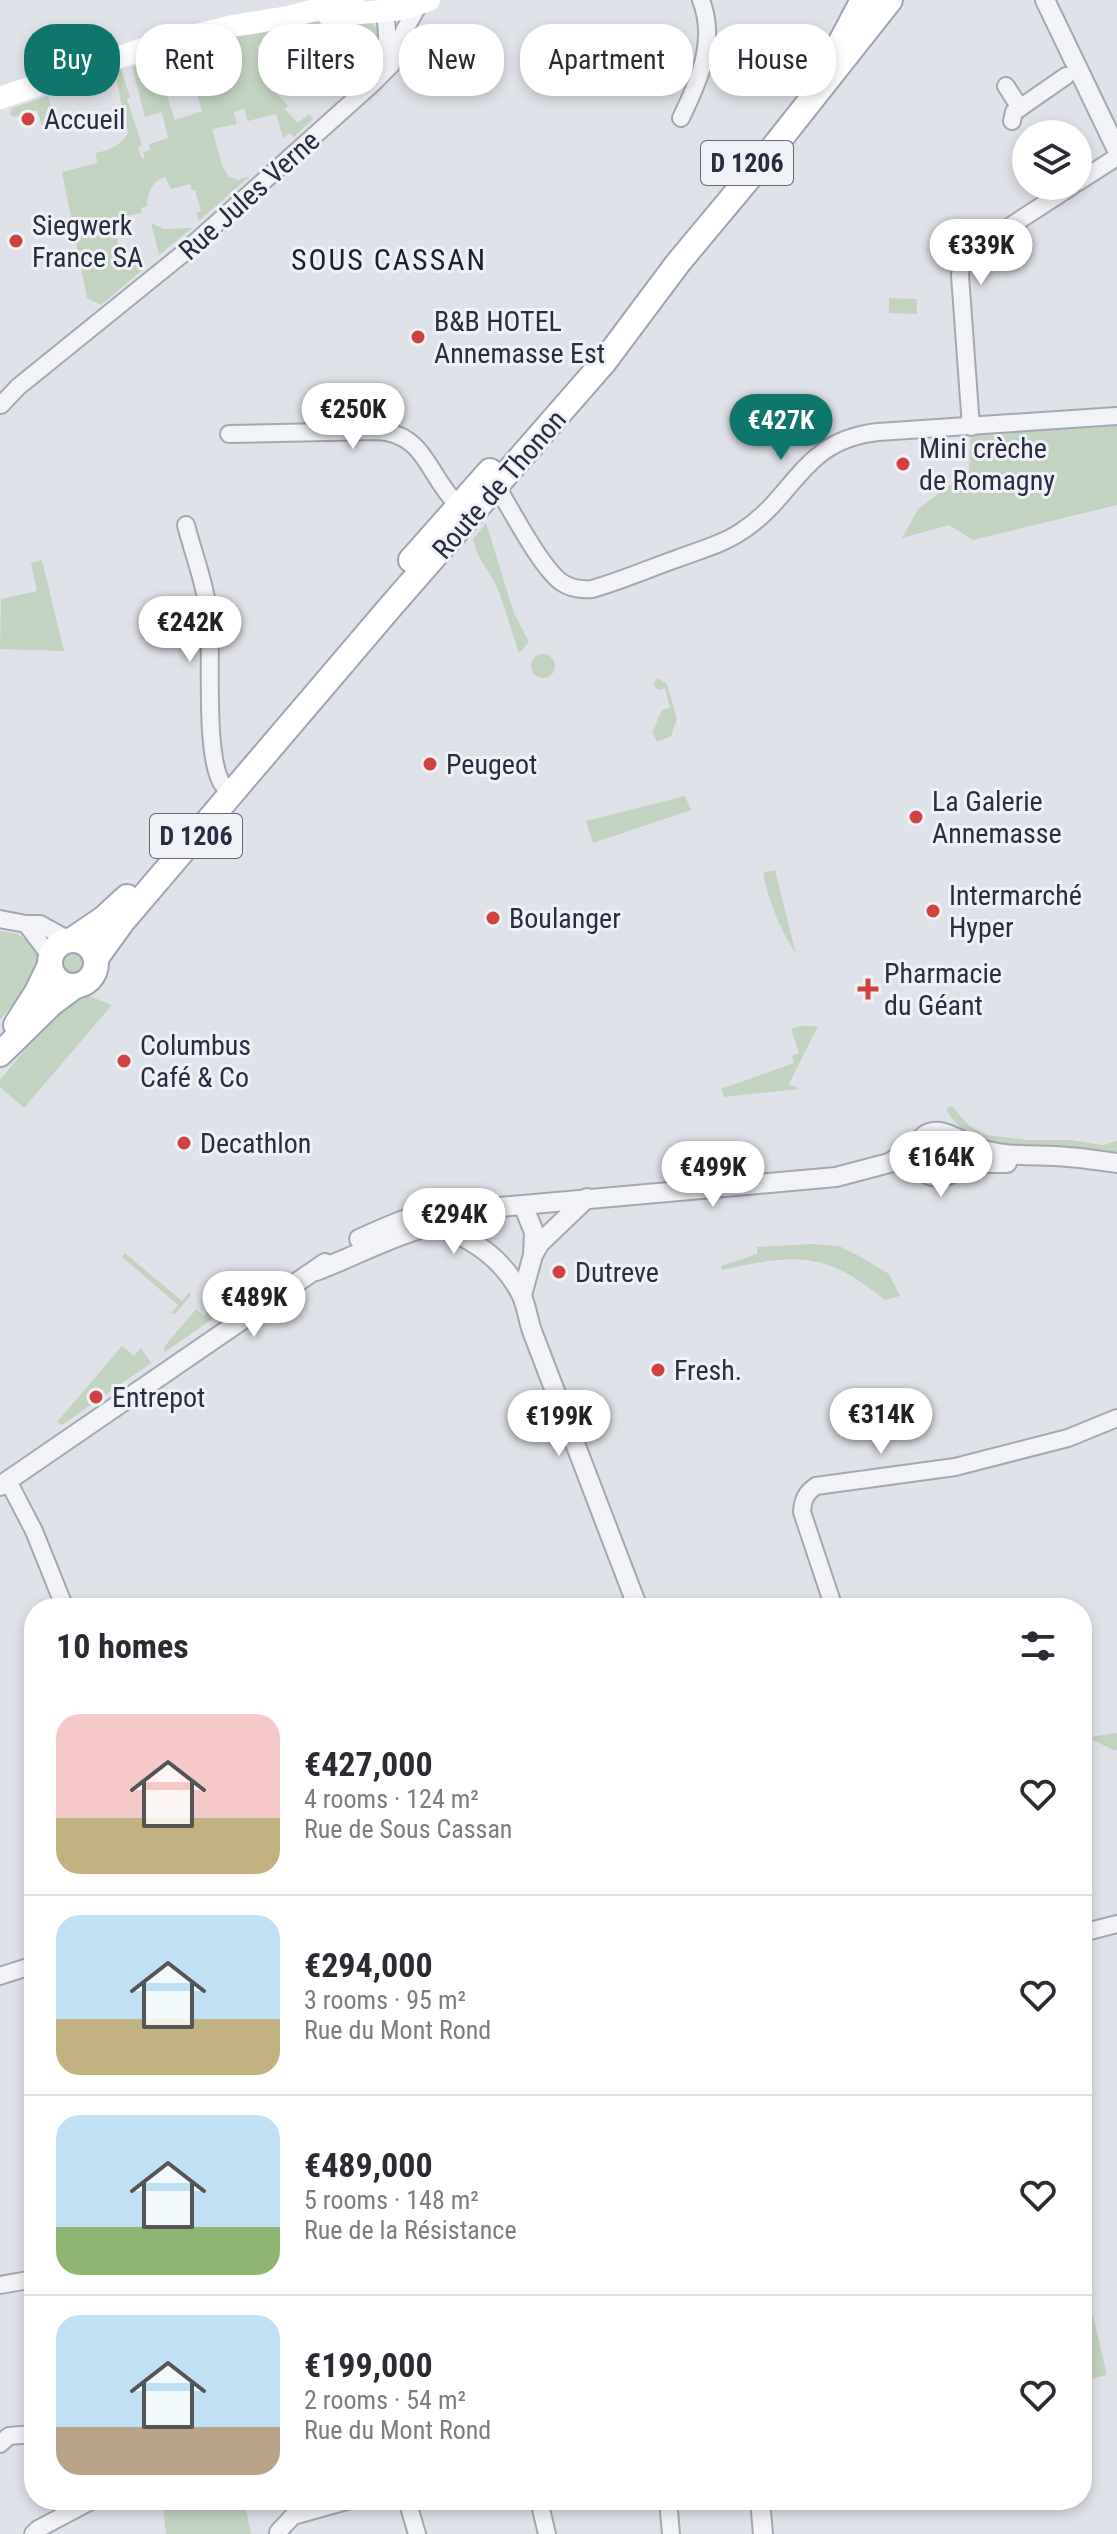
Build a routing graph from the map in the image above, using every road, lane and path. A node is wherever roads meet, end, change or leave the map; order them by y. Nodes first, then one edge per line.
1 (353, 0) edge
2 (701, 0) edge
3 (863, 0) edge
4 (878, 0) edge
5 (890, 0) edge
6 (905, 0) edge
7 (1045, 0) edge
8 (424, 2) edge
9 (390, 6) edge
10 (288, 17) junction
11 (836, 51) edge
12 (836, 53) edge
13 (383, 73) joint
14 (1066, 76) dead end
15 (1006, 86) dead end
16 (358, 96) edge
17 (801, 96) edge
18 (0, 98) edge
19 (681, 118) dead end
20 (1117, 150) edge
21 (1117, 157) edge
22 (758, 167) junction
23 (1092, 173) edge
24 (1050, 200) edge
25 (53, 357) junction
26 (0, 393) edge
27 (1, 405) edge
28 (1117, 416) edge
29 (971, 427) junction
30 (229, 434) dead end
31 (497, 487) junction
32 (461, 515) junction
33 (186, 525) dead end
34 (223, 785) junction
35 (0, 919) edge
36 (26, 924) junction
37 (70, 940) junction
38 (96, 958) junction
39 (51, 961) junction
40 (75, 986) junction
41 (0, 1052) edge
42 (956, 1140) junction
43 (916, 1146) junction
44 (1117, 1163) edge
45 (958, 1166) junction
46 (920, 1169) junction
47 (1117, 1175) edge
48 (836, 1177) junction
49 (587, 1198) junction
50 (523, 1205) junction
51 (489, 1208) junction
52 (432, 1225) junction
53 (491, 1254) junction
54 (533, 1255) junction
55 (316, 1271) junction
56 (522, 1295) junction
57 (1117, 1418) edge
58 (4, 1483) edge
59 (61, 1598) edge
60 (634, 1598) edge
61 (831, 1598) edge
62 (1117, 1924) edge
63 (1092, 1930) edge
64 (24, 1968) edge
65 (0, 1976) edge
66 (24, 2281) edge
67 (0, 2285) edge
68 (24, 2435) edge
69 (0, 2444) edge
70 (74, 2510) edge
71 (314, 2510) edge
72 (410, 2510) edge
73 (541, 2510) edge
74 (669, 2510) edge
75 (761, 2510) edge
76 (278, 2532) edge
77 (33, 2534) edge
78 (417, 2534) edge
79 (547, 2534) edge
80 (671, 2534) edge
81 (763, 2534) edge

1 - 10 main road
2 - 19 street
3 - 11 main road
4 - 12 main road, Route de Thonon / D 1206
5 - 22 main road, Route de Thonon / D 1206
6 - 22 main road
7 - 20 street
8 - 9 main road
8 - 13 street, Rue Jules Verne
9 - 10 main road
9 - 13 street
10 - 18 main road
14 - 15 street
16 - 25 street, Rue Jules Verne
17 - 32 main road, Route de Thonon / D 1206
21 - 23 street
22 - 31 main road, Route de Thonon / D 1206
24 - 29 street
25 - 26 street
25 - 27 street, Rue Jules Verne
28 - 29 street
29 - 31 street
30 - 32 street
31 - 32 main road, Route de Thonon / D 1206
32 - 34 main road, Route de Thonon / D 1206
32 - 38 main road, Route de Thonon / D 1206
33 - 34 street
34 - 37 main road, Route de Thonon / D 1206
35 - 36 street
36 - 37 street
36 - 39 street
37 - 38 main road
37 - 39 main road
38 - 40 main road
39 - 40 main road
39 - 41 main road
40 - 41 main road
42 - 43 street
42 - 44 street
42 - 45 street
43 - 46 street
43 - 48 street
45 - 46 street
45 - 47 street
46 - 48 street
48 - 49 street
49 - 50 street
49 - 54 street
50 - 51 street
50 - 54 street
51 - 52 street
51 - 53 street
51 - 55 street
52 - 53 street
52 - 55 street
53 - 56 street
54 - 56 street
55 - 58 street
56 - 60 street
57 - 61 street
58 - 59 street
62 - 63 street
64 - 65 street
66 - 67 street
68 - 69 street
70 - 77 street
71 - 76 street
72 - 78 street
73 - 79 street
74 - 80 street
75 - 81 street

